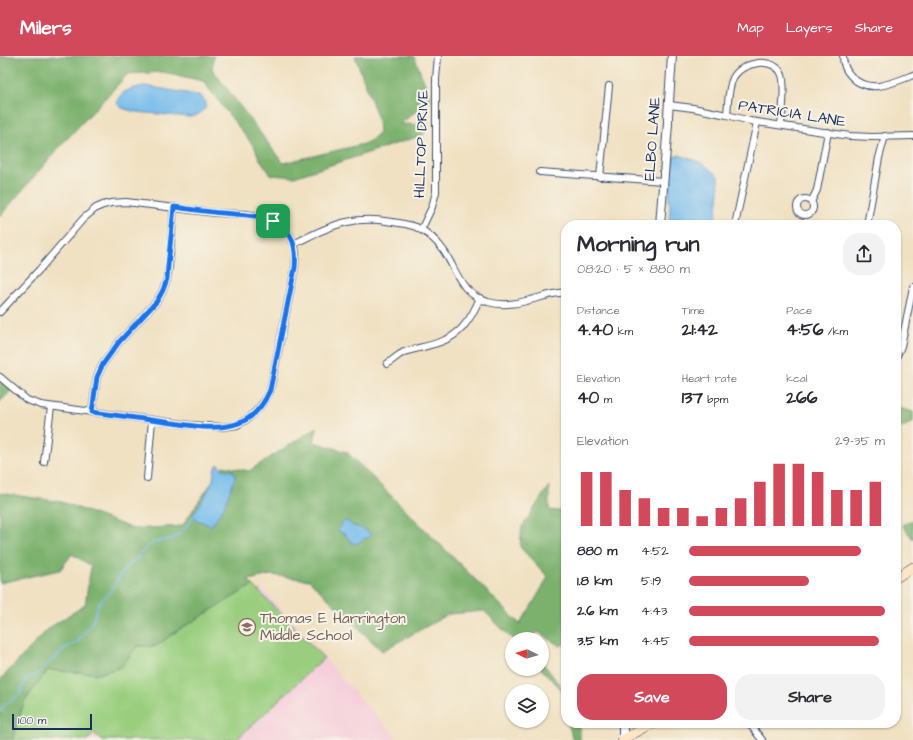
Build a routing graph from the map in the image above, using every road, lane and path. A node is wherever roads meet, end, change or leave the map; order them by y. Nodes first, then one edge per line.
1 (438, 56) edge
2 (672, 56) edge
3 (842, 56) edge
4 (913, 75) edge
5 (609, 86) dead end
6 (668, 105) junction
7 (727, 115) junction
8 (757, 122) junction
9 (781, 125) junction
10 (828, 132) junction
11 (885, 136) junction
12 (913, 136) edge
13 (540, 172) dead end
14 (600, 177) junction
15 (663, 181) junction
16 (811, 202) dead end
17 (174, 207) junction
18 (660, 220) edge
19 (736, 220) edge
20 (868, 220) edge
21 (421, 230) junction
22 (294, 244) junction
23 (913, 287) edge
24 (561, 293) edge
25 (480, 298) junction
26 (0, 312) edge
27 (901, 346) edge
28 (387, 364) dead end
29 (0, 377) edge
30 (51, 407) junction
31 (92, 412) junction
32 (152, 420) junction
33 (44, 462) dead end
34 (147, 478) dead end
35 (913, 567) edge
36 (901, 575) edge
37 (623, 728) edge
38 (644, 728) edge
39 (753, 728) edge
40 (623, 740) edge
41 (762, 740) edge

1 - 21 street, HILLTOP DRIVE
2 - 6 street, ELBO LANE
3 - 4 street
5 - 14 street
6 - 7 street, PATRICIA LANE
6 - 15 street, ELBO LANE
7 - 8 street, PATRICIA LANE
7 - 9 street
8 - 9 street, PATRICIA LANE
8 - 19 street
9 - 10 street, PATRICIA LANE
10 - 11 street, PATRICIA LANE
10 - 16 street
11 - 12 street, PATRICIA LANE
11 - 20 street
13 - 14 street
14 - 15 street
15 - 18 street, ELBO LANE
17 - 22 street
17 - 26 street
17 - 31 street
21 - 22 street
21 - 25 street
22 - 32 street
23 - 27 street
24 - 25 street
25 - 28 street
29 - 30 street
30 - 31 street
30 - 33 street
31 - 32 street
32 - 34 street
35 - 36 main road
37 - 40 street
38 - 40 main road
39 - 41 street

